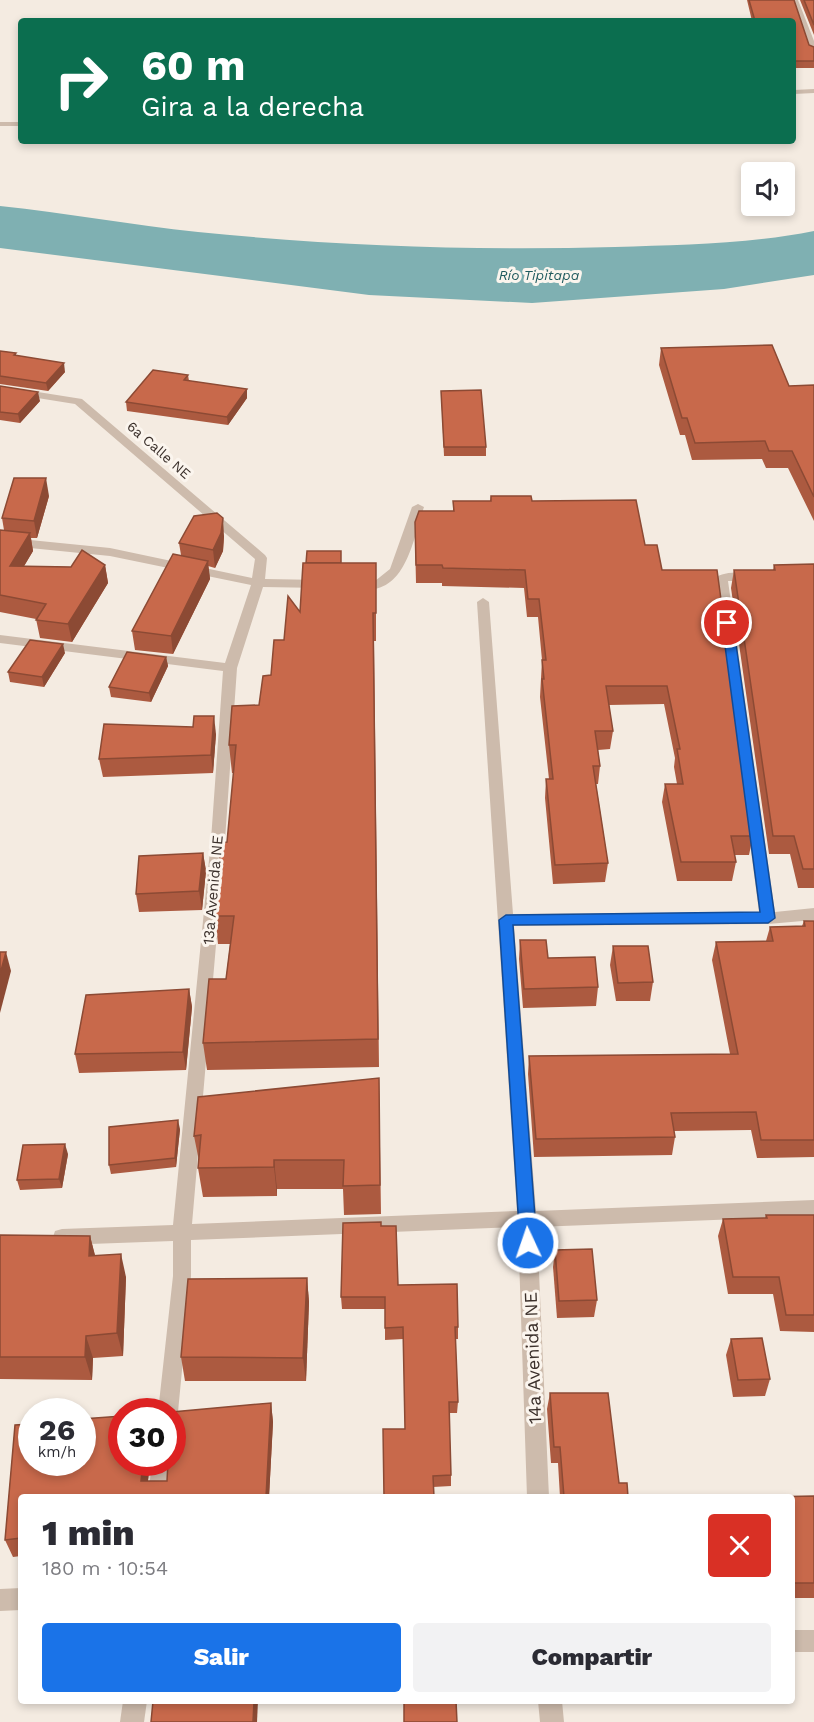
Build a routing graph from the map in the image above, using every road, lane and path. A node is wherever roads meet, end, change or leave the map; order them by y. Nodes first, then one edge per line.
1 (795, 0) edge
2 (814, 51) edge
3 (814, 91) edge
4 (796, 92) edge
5 (0, 124) edge
6 (18, 124) edge
7 (0, 389) edge
8 (418, 507) dead end
9 (0, 541) edge
10 (768, 576) edge
11 (258, 583) junction
12 (483, 602) dead end
13 (0, 639) edge
14 (230, 668) junction
15 (814, 914) edge
16 (768, 918) junction
17 (506, 920) junction
18 (814, 1208) edge
19 (527, 1220) junction
20 (182, 1231) junction
21 (46, 1237) edge
22 (169, 1398) edge
23 (161, 1476) edge
24 (159, 1494) edge
25 (538, 1494) edge
26 (18, 1599) edge
27 (0, 1600) edge
28 (795, 1641) edge
29 (814, 1641) edge
30 (135, 1704) edge
31 (549, 1704) edge
32 (132, 1722) edge
33 (552, 1722) edge

1 - 2 street
3 - 4 street
5 - 6 street
7 - 11 street, 6a Calle NE
8 - 11 street
9 - 11 street
10 - 16 street
11 - 14 street, 13a Avenida NE
12 - 17 street, 14a Avenida NE
13 - 14 street
14 - 20 street, 13a Avenida NE
15 - 16 street
16 - 17 street
17 - 19 street, 14a Avenida NE
18 - 19 street
19 - 20 street
19 - 25 street, 14a Avenida NE
20 - 21 street
20 - 22 street, 13a Avenida NE
23 - 24 street
26 - 27 street
28 - 29 street
30 - 32 street
31 - 33 street

